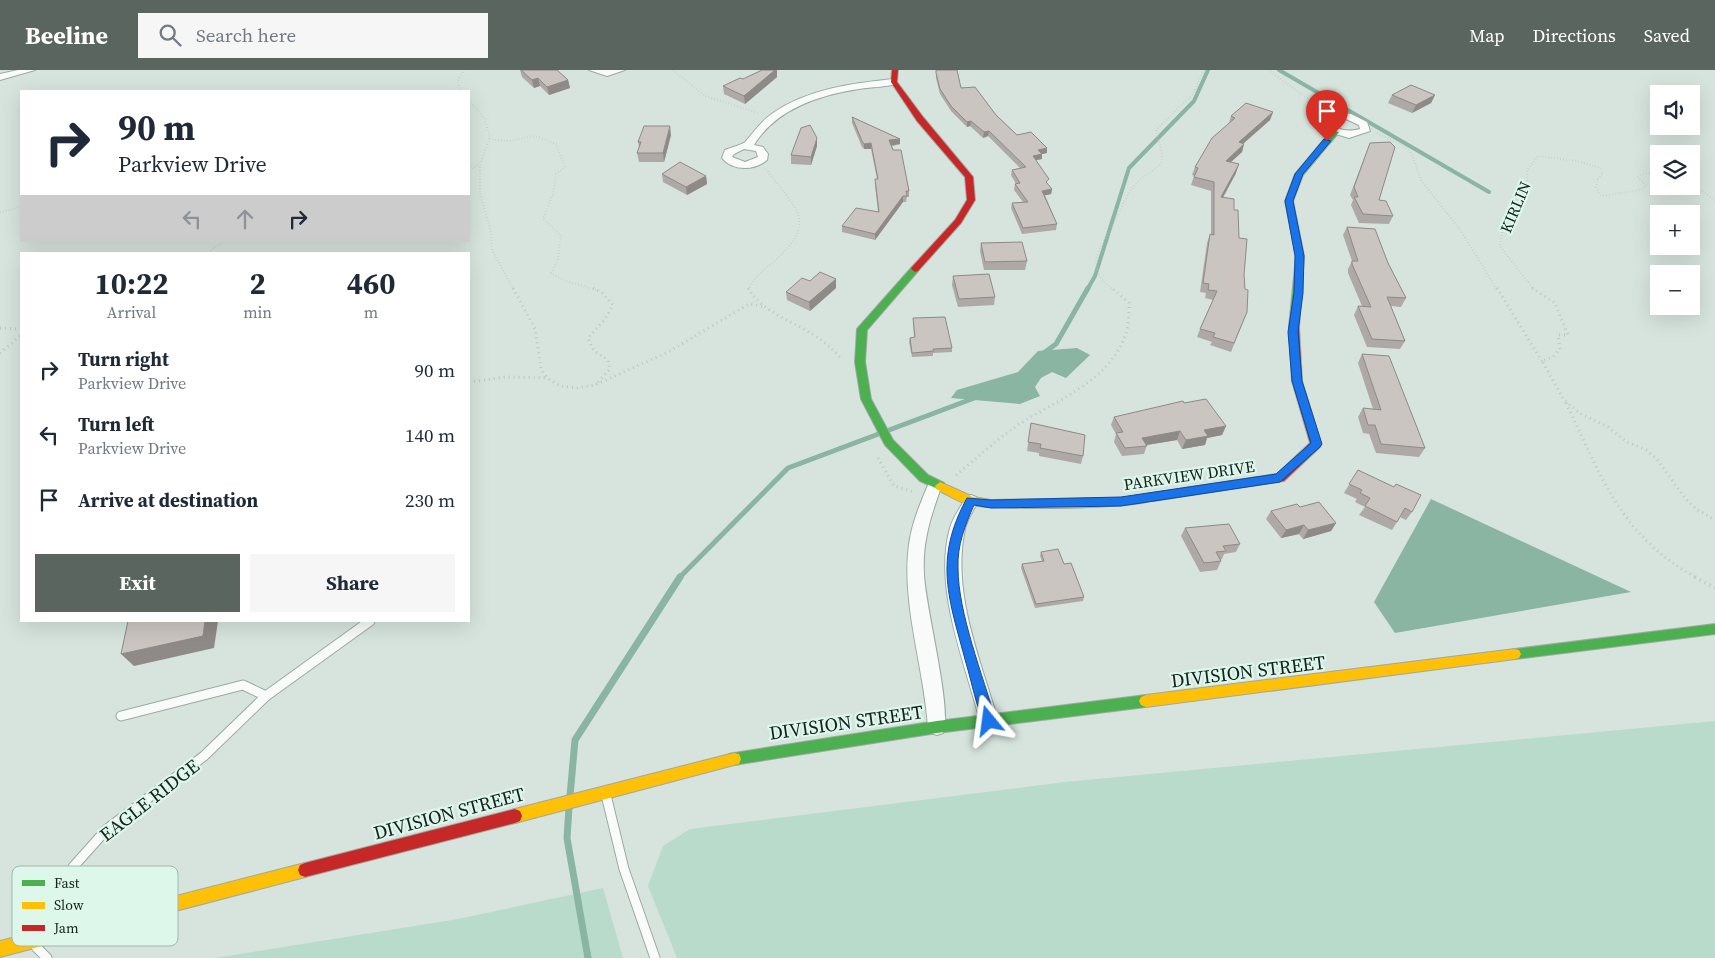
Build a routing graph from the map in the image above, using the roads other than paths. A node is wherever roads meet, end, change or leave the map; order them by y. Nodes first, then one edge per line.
1 (30, 70) edge
2 (594, 70) edge
3 (620, 70) edge
4 (895, 70) edge
5 (0, 78) edge
6 (894, 82) junction
7 (1335, 132) junction
8 (748, 146) junction
9 (935, 485) junction
10 (971, 501) junction
11 (369, 622) edge
12 (1715, 629) edge
13 (266, 696) junction
14 (122, 716) dead end
15 (989, 721) junction
16 (937, 726) junction
17 (605, 790) junction
18 (73, 866) edge
19 (178, 902) edge
20 (35, 946) edge
21 (47, 958) edge
22 (655, 958) edge

1 - 5 street
2 - 3 street
4 - 6 street
6 - 8 street
6 - 9 street, PARKVIEW DRIVE
7 - 7 street
7 - 10 street, PARKVIEW DRIVE
8 - 8 street
9 - 10 street, PARKVIEW DRIVE
9 - 16 street
10 - 15 street
11 - 13 lane, EAGLE RIDGE
12 - 15 street, DIVISION STREET
13 - 14 lane
13 - 18 lane, EAGLE RIDGE
15 - 16 street, DIVISION STREET
16 - 17 street, DIVISION STREET
17 - 19 street, DIVISION STREET
17 - 22 lane
20 - 21 lane

